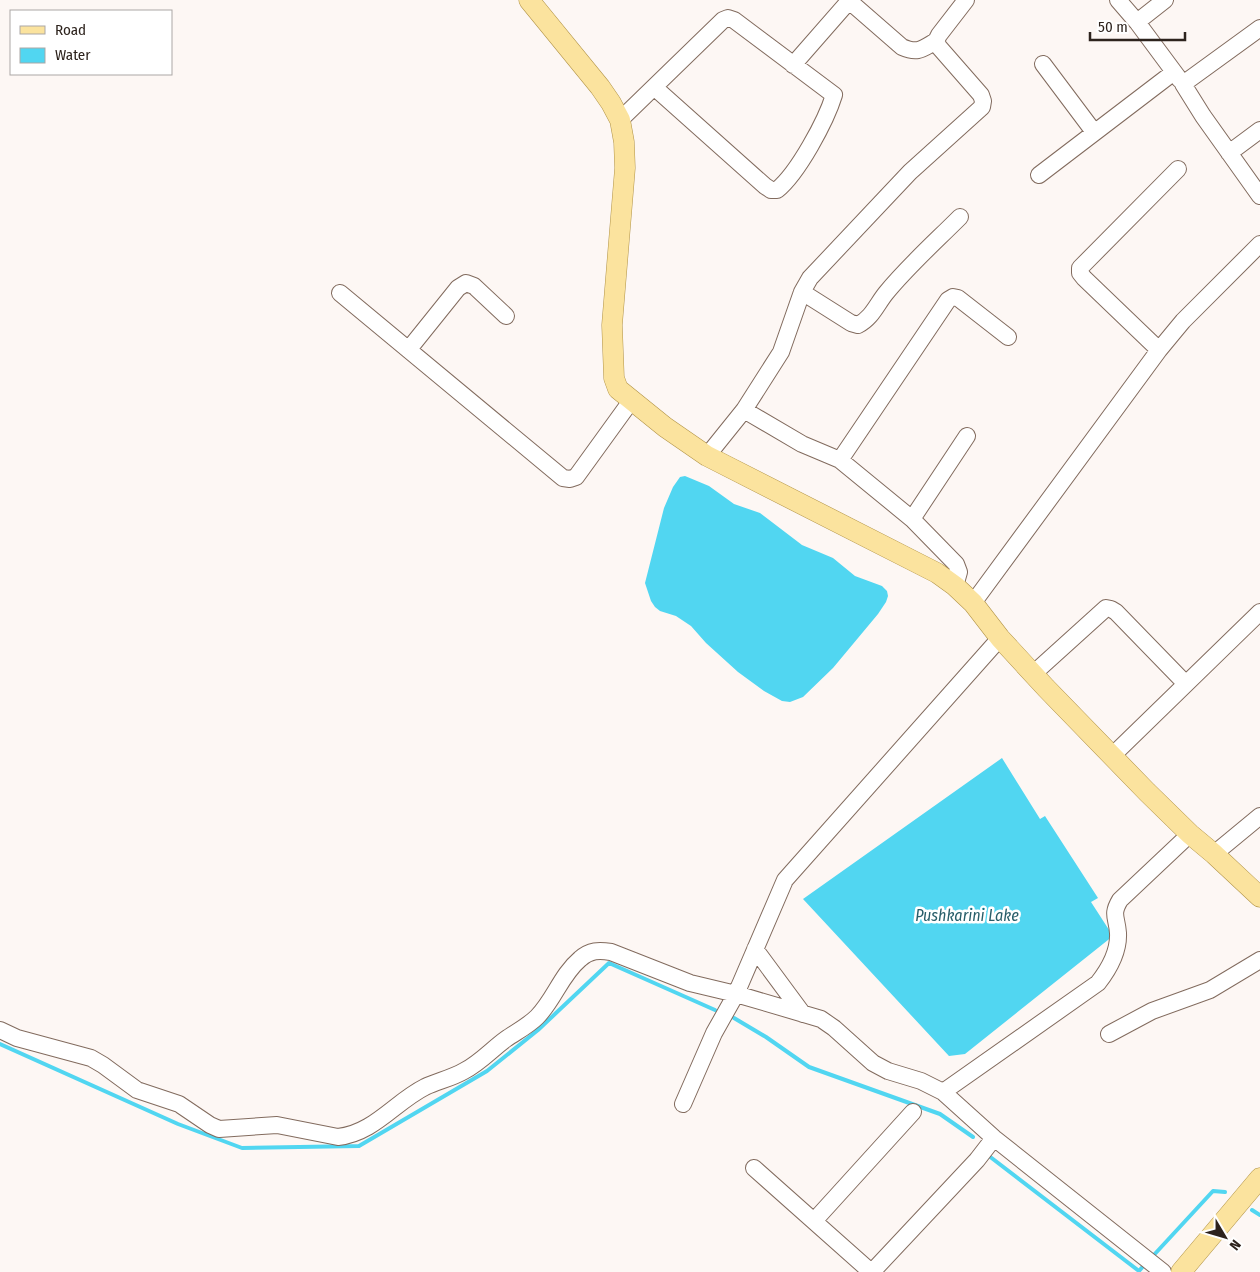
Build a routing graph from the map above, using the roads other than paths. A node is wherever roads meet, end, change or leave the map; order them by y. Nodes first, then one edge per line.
1 (529, 0) edge
2 (849, 0) edge
3 (966, 0) edge
4 (1118, 0) edge
5 (1164, 0) edge
6 (1137, 22) junction
7 (1260, 28) edge
8 (936, 41) junction
9 (1043, 64) dead end
10 (793, 65) junction
11 (1178, 78) junction
12 (654, 87) junction
13 (620, 120) junction
14 (1260, 130) edge
15 (1094, 132) junction
16 (1229, 153) junction
17 (1178, 169) dead end
18 (1038, 175) dead end
19 (1260, 196) edge
20 (960, 217) dead end
21 (1260, 244) edge
22 (802, 292) junction
23 (340, 293) dead end
24 (506, 316) dead end
25 (1008, 337) dead end
26 (409, 349) junction
27 (1159, 350) junction
28 (631, 401) junction
29 (744, 410) junction
30 (967, 436) dead end
31 (707, 456) junction
32 (840, 460) junction
33 (912, 519) junction
34 (955, 586) junction
35 (973, 603) junction
36 (1260, 612) edge
37 (1000, 638) junction
38 (1033, 674) junction
39 (1186, 684) junction
40 (1113, 755) junction
41 (1260, 816) edge
42 (1190, 834) junction
43 (1214, 854) junction
44 (1260, 897) edge
45 (756, 948) junction
46 (1260, 960) edge
47 (736, 994) junction
48 (803, 1014) junction
49 (0, 1030) edge
50 (1109, 1034) dead end
51 (943, 1092) junction
52 (683, 1104) dead end
53 (914, 1112) dead end
54 (994, 1138) junction
55 (754, 1168) dead end
56 (1258, 1183) edge
57 (814, 1221) junction
58 (1153, 1264) edge
59 (872, 1272) edge
60 (1181, 1272) edge

1 - 13 main road
2 - 8 street
2 - 10 street
3 - 8 street
4 - 6 street
5 - 6 street
6 - 11 street
7 - 11 street
8 - 22 street
9 - 15 street
10 - 12 street
10 - 12 street
11 - 15 street
11 - 16 street
12 - 13 street
13 - 28 main road
14 - 16 street
15 - 18 street
16 - 19 street
17 - 27 street
20 - 22 street
21 - 27 street
22 - 29 street
23 - 26 street
24 - 26 street
25 - 32 street
26 - 28 street
27 - 35 street
28 - 31 main road
29 - 31 street
29 - 32 street
30 - 33 street
31 - 34 main road
32 - 33 street
33 - 34 street
34 - 35 main road
35 - 37 main road
36 - 39 street
37 - 38 main road
37 - 45 street
38 - 39 street
38 - 40 main road
39 - 40 street
40 - 42 main road
41 - 43 street
42 - 43 main road
42 - 51 street
43 - 44 main road
45 - 47 street
45 - 48 street
46 - 50 street
47 - 48 street
47 - 49 street
47 - 52 street
48 - 51 street
51 - 54 street
53 - 57 street
54 - 58 street
54 - 59 street
55 - 57 street
56 - 60 main road
57 - 59 street

